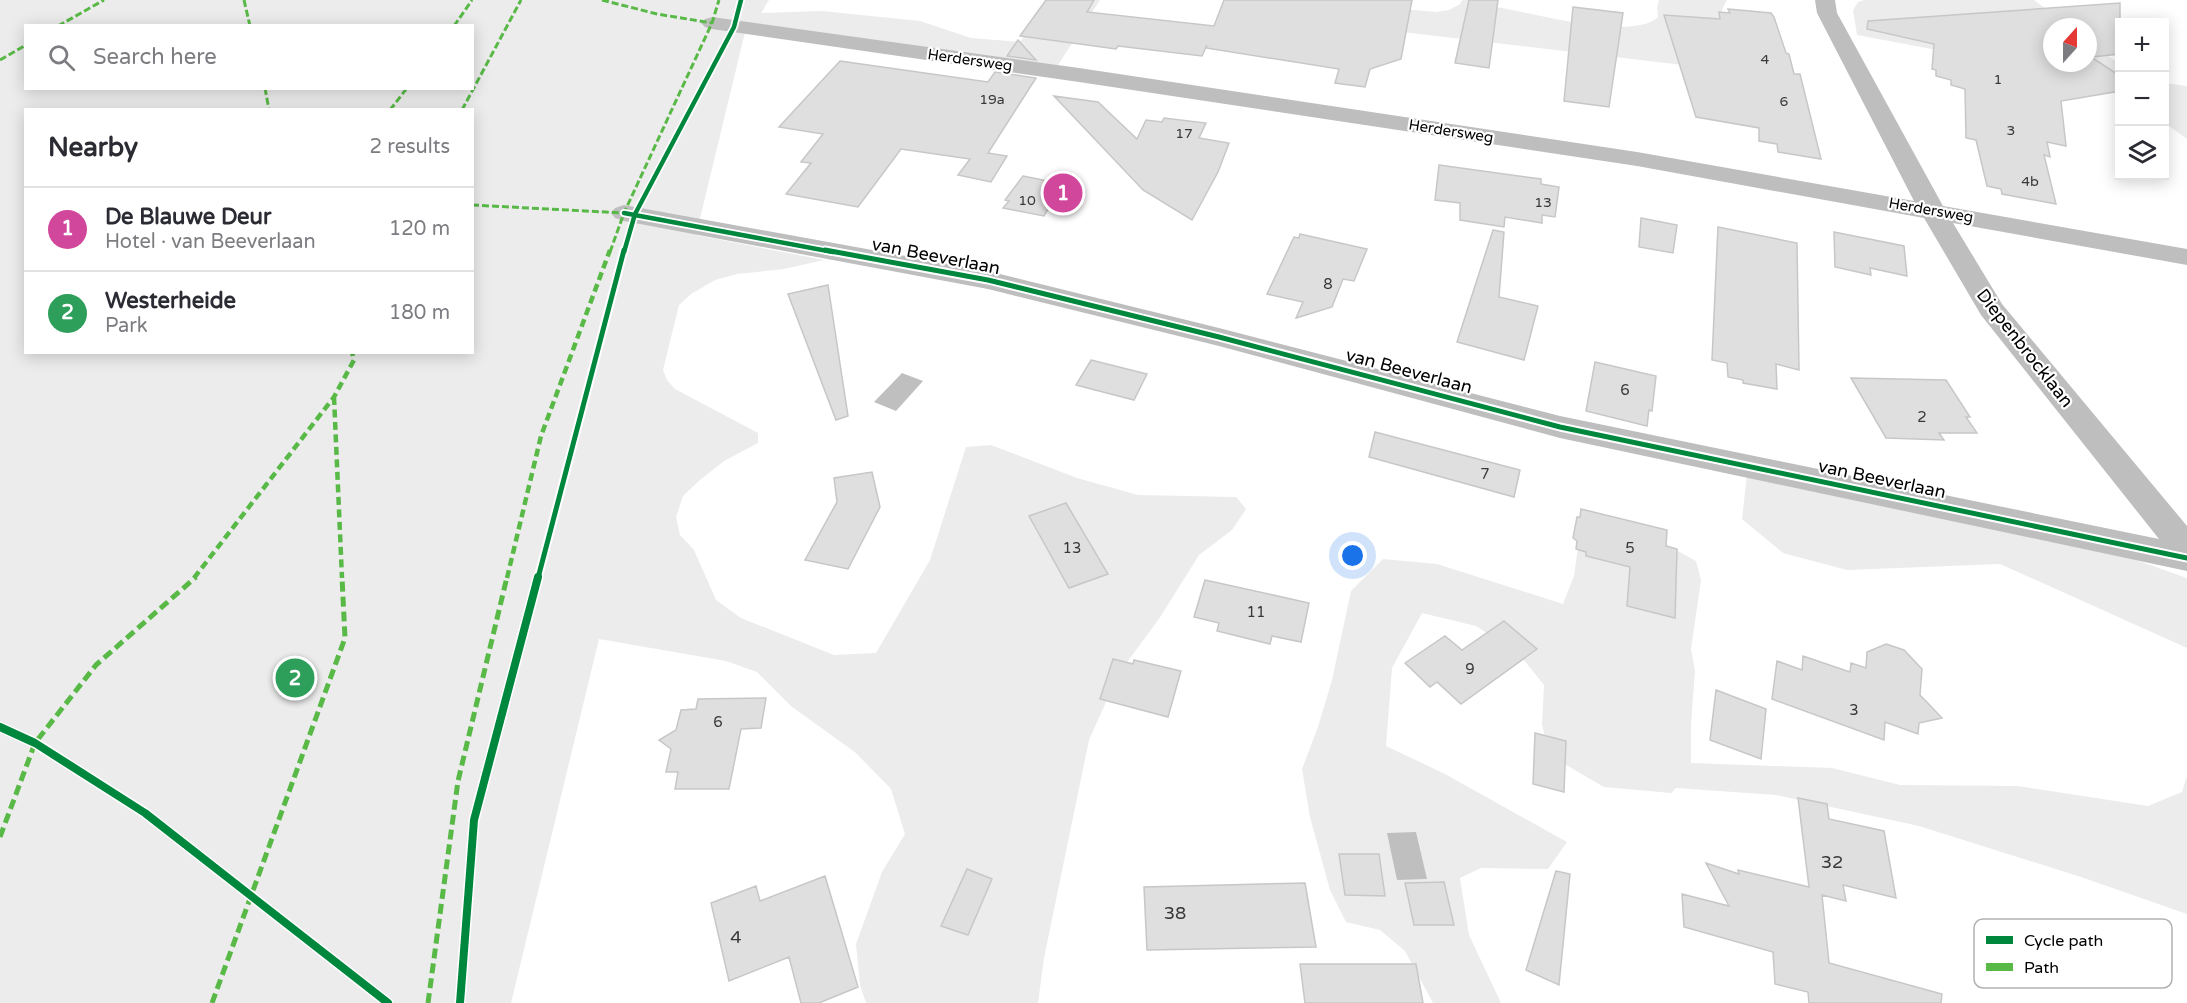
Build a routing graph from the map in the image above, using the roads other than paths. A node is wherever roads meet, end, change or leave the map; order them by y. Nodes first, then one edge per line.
1 (1825, 0) edge
2 (712, 23) dead end
3 (1932, 210) junction
4 (624, 213) dead end
5 (2187, 257) edge
6 (2187, 550) edge
7 (2187, 558) edge

1 - 3 street, Diepenbrocklaan
2 - 3 street, Herdersweg
3 - 5 street, Herdersweg
3 - 6 street, Diepenbrocklaan
4 - 7 street, van Beeverlaan

